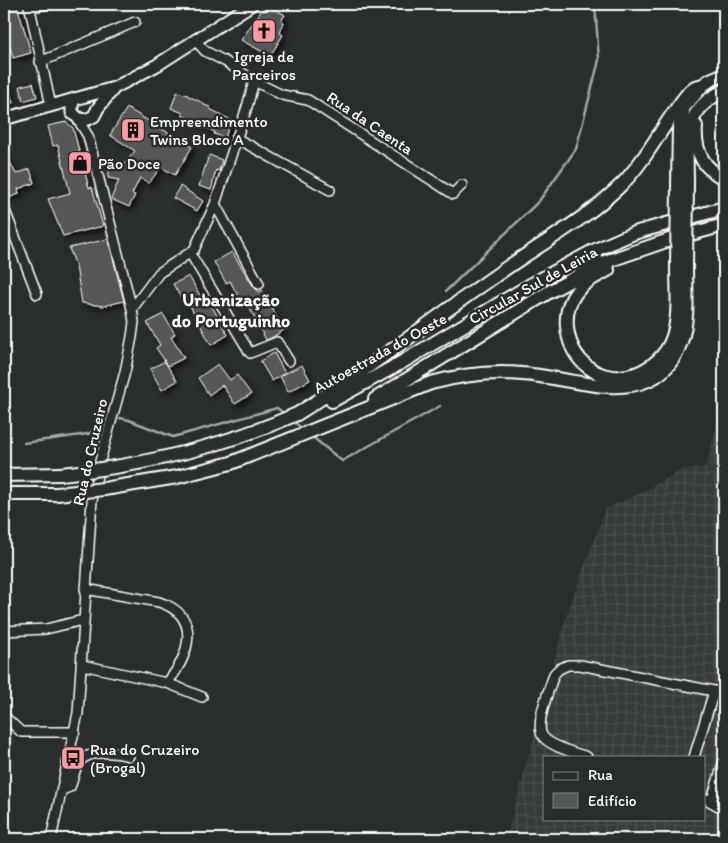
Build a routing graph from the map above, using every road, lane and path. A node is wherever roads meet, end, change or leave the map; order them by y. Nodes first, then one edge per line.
1 (46, 4) edge
2 (252, 4) edge
3 (29, 6) edge
4 (135, 22) dead end
5 (195, 40) junction
6 (40, 62) junction
7 (724, 74) edge
8 (254, 81) junction
9 (703, 85) junction
10 (114, 88) junction
11 (724, 91) edge
12 (89, 95) junction
13 (74, 99) junction
14 (51, 106) junction
15 (700, 109) junction
16 (95, 112) junction
17 (74, 116) junction
18 (4, 119) edge
19 (88, 136) junction
20 (236, 138) junction
21 (724, 178) edge
22 (682, 184) junction
23 (462, 185) dead end
24 (330, 190) dead end
25 (214, 204) junction
26 (4, 208) edge
27 (724, 208) edge
28 (724, 226) edge
29 (190, 253) junction
30 (626, 255) junction
31 (682, 267) junction
32 (259, 284) dead end
33 (36, 294) dead end
34 (132, 309) junction
35 (288, 361) dead end
36 (335, 395) junction
37 (345, 417) junction
38 (4, 475) edge
39 (4, 494) edge
40 (85, 590) junction
41 (84, 620) junction
42 (4, 631) edge
43 (82, 665) junction
44 (167, 684) junction
45 (714, 690) junction
46 (724, 693) edge
47 (202, 697) dead end
48 (4, 716) edge
49 (75, 732) junction
50 (129, 756) dead end
51 (584, 756) edge
52 (694, 756) edge
53 (724, 760) edge
54 (62, 790) junction
55 (708, 800) edge
56 (724, 809) edge
57 (51, 839) edge

1 - 3 street
2 - 5 main road
3 - 6 street
4 - 6 street
5 - 8 street
5 - 10 main road
6 - 14 street
7 - 9 highway
8 - 20 street
8 - 23 street, Rua da Caenta
9 - 22 highway
9 - 36 highway
10 - 12 main road
10 - 16 main road
11 - 15 highway
12 - 13 main road
12 - 16 main road
13 - 14 main road
13 - 17 main road
14 - 17 main road
14 - 18 main road
15 - 21 highway
15 - 22 highway
16 - 17 main road
16 - 19 street, Rua do Cruzeiro
17 - 19 street, Rua do Cruzeiro
19 - 34 street, Rua do Cruzeiro
20 - 24 street
20 - 25 street
22 - 31 highway, bridge
25 - 29 street
25 - 32 street
26 - 33 street
27 - 36 highway, Autoestrada do Oeste
28 - 30 highway, Circular Sul de Leiria
29 - 34 street
29 - 35 street
30 - 31 highway
30 - 37 highway, Circular Sul de Leiria
31 - 37 highway
34 - 40 street, Rua do Cruzeiro
36 - 38 highway, Autoestrada do Oeste, bridge
37 - 39 highway, bridge
40 - 41 street, Rua do Cruzeiro
40 - 44 street
41 - 42 street
41 - 43 street, Rua do Cruzeiro
43 - 44 street
43 - 49 street, Rua do Cruzeiro
44 - 47 street
45 - 46 street
45 - 51 street
45 - 52 street
48 - 49 street
49 - 54 street, Rua do Cruzeiro
50 - 54 street
53 - 55 street
54 - 57 street, Rua do Cruzeiro
55 - 56 street

